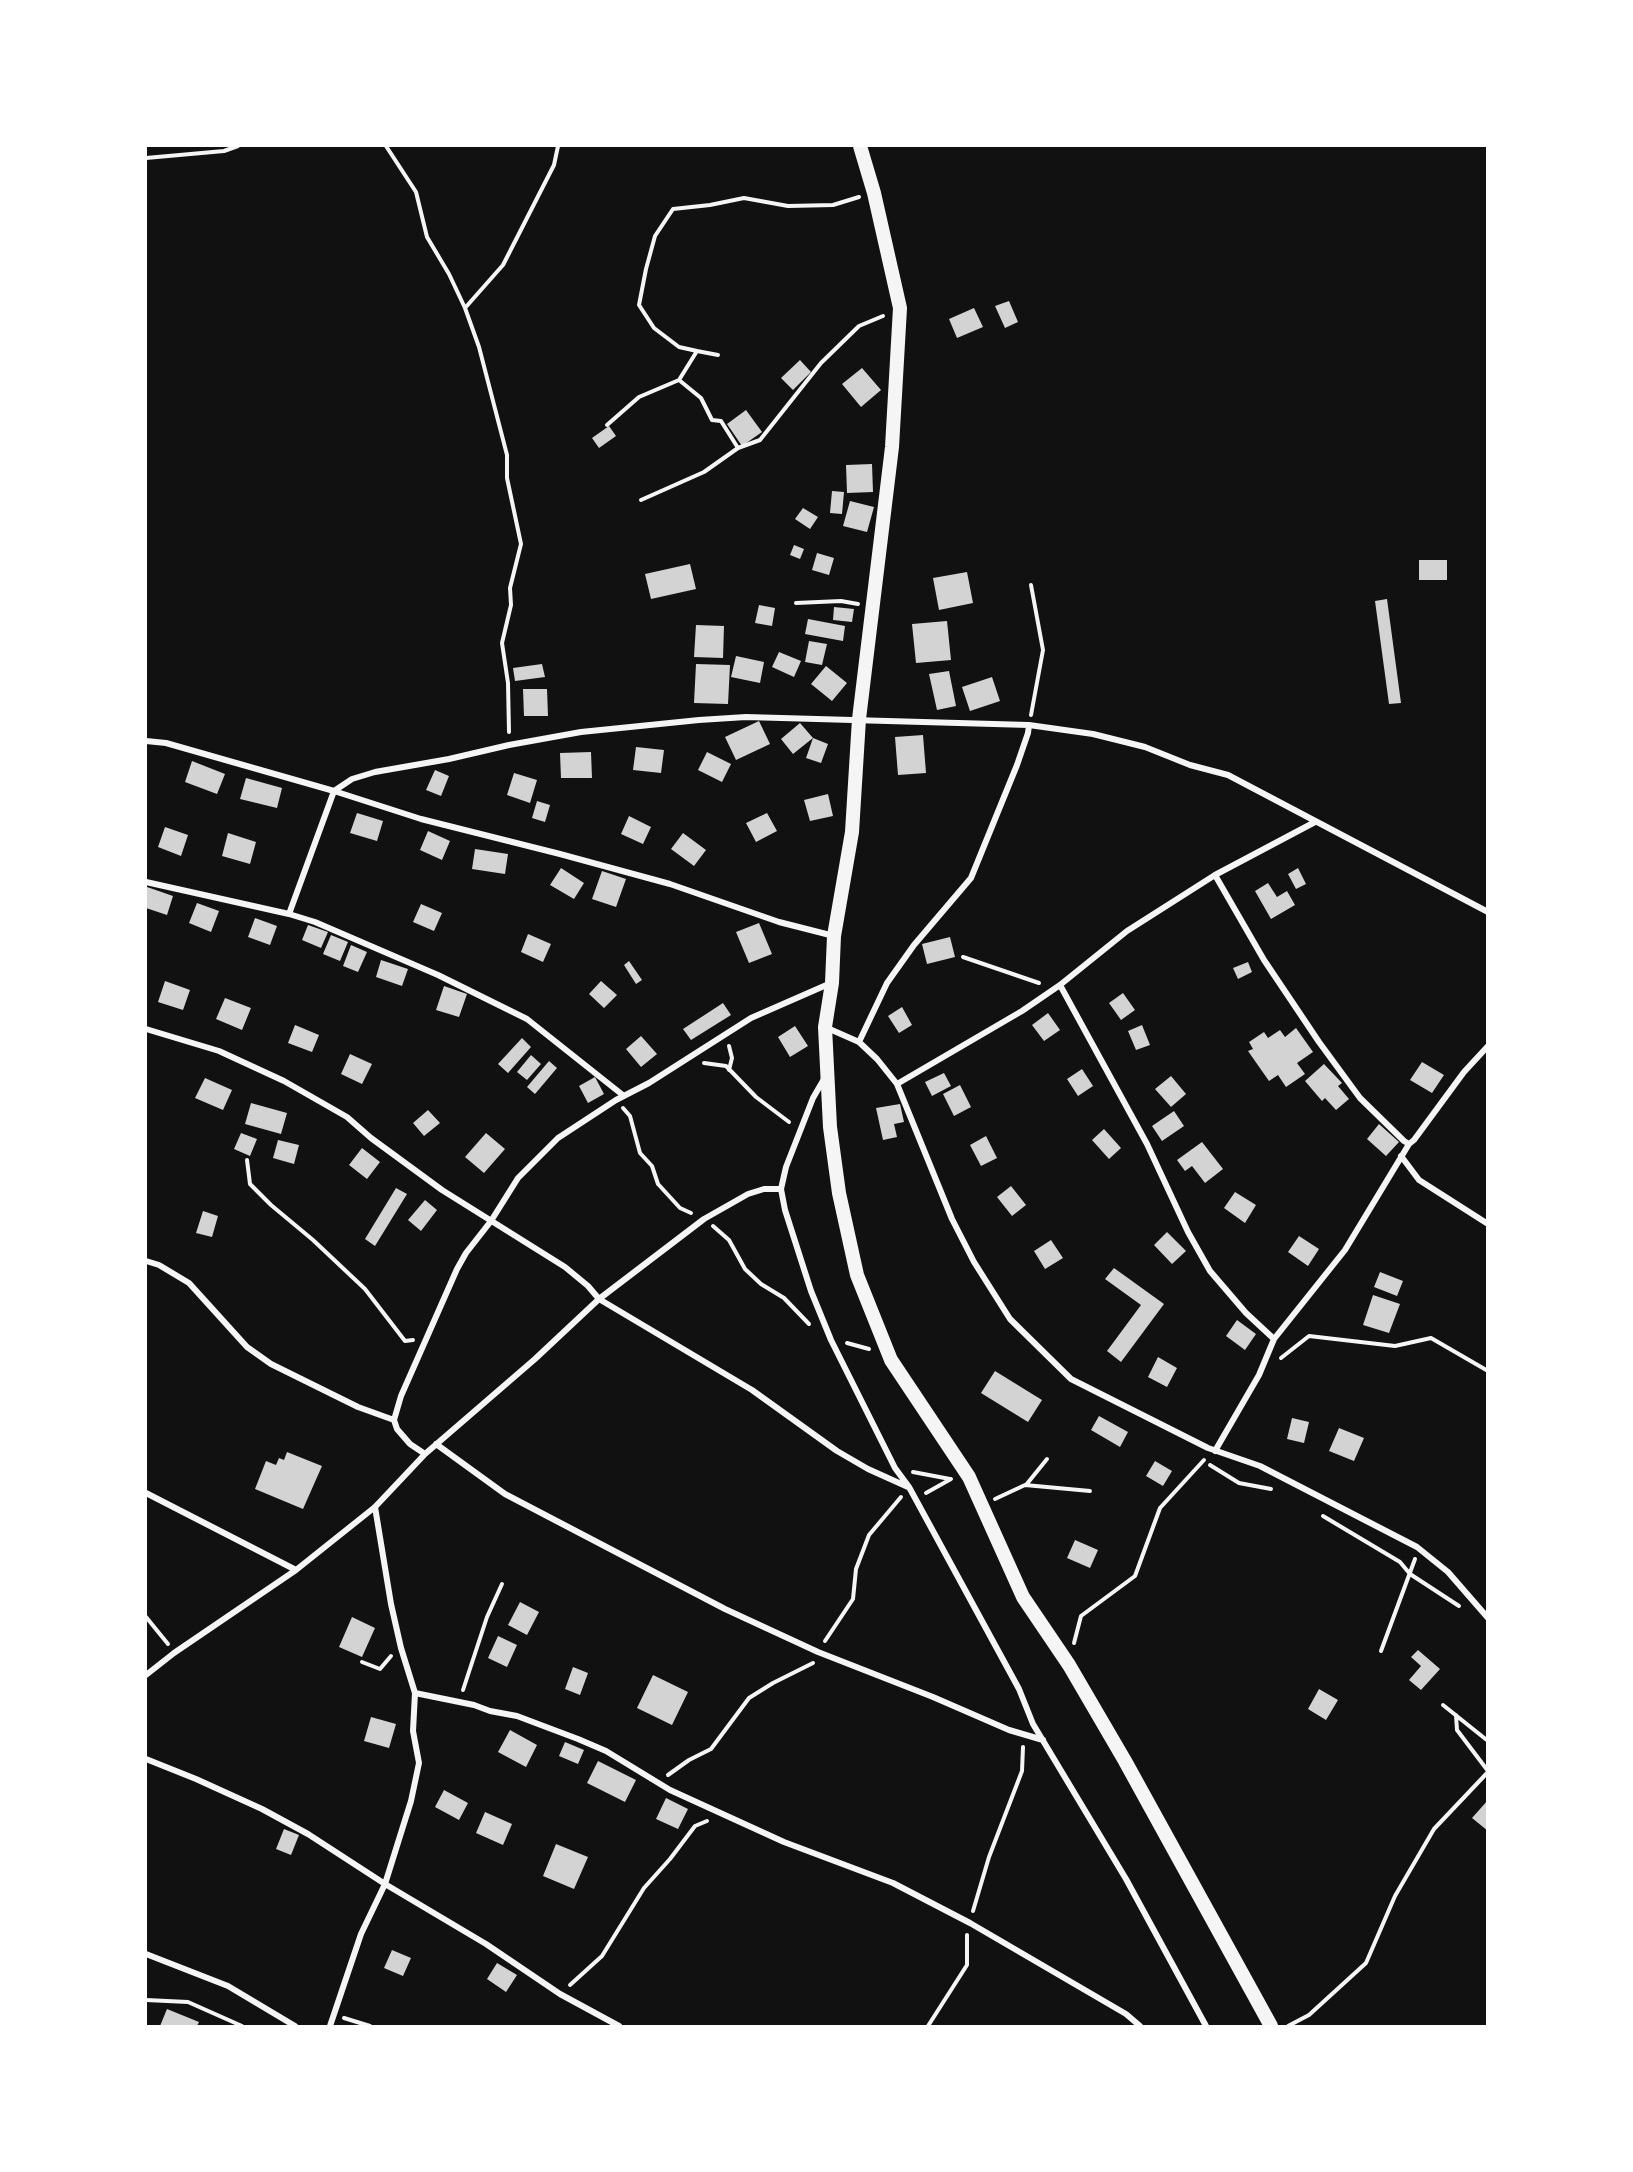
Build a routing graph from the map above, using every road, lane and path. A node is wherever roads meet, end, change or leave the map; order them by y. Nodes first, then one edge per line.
1 (238, 146) edge
2 (386, 146) edge
3 (558, 146) edge
4 (860, 146) edge
5 (146, 158) edge
6 (874, 193) junction
7 (465, 308) junction
8 (900, 308) junction
9 (697, 351) junction
10 (718, 355) dead end
11 (679, 380) junction
12 (607, 425) dead end
13 (738, 448) junction
14 (641, 500) dead end
15 (1031, 585) dead end
16 (796, 603) dead end
17 (873, 607) junction
18 (859, 719) junction
19 (1029, 724) junction
20 (146, 741) edge
21 (509, 745) junction
22 (334, 791) junction
23 (1315, 822) junction
24 (1215, 875) junction
25 (146, 882) edge
26 (1488, 912) edge
27 (289, 914) junction
28 (834, 936) junction
29 (963, 957) dead end
30 (832, 983) junction
31 (1057, 987) junction
32 (825, 1027) junction
33 (146, 1029) edge
34 (726, 1034) junction
35 (859, 1042) junction
36 (1488, 1046) edge
37 (683, 1060) junction
38 (729, 1070) junction
39 (827, 1073) junction
40 (897, 1084) junction
41 (624, 1096) junction
42 (616, 1100) junction
43 (800, 1133) junction
44 (1409, 1144) junction
45 (1401, 1156) junction
46 (247, 1160) dead end
47 (781, 1189) junction
48 (704, 1218) junction
49 (491, 1221) junction
50 (1488, 1224) edge
51 (723, 1236) dead end
52 (146, 1262) edge
53 (599, 1299) junction
54 (426, 1338) junction
55 (1274, 1339) junction
56 (831, 1340) junction
57 (891, 1360) junction
58 (1488, 1371) edge
59 (1259, 1375) junction
60 (394, 1420) junction
61 (436, 1444) junction
62 (1211, 1449) junction
63 (424, 1454) junction
64 (1047, 1459) dead end
65 (1204, 1461) junction
66 (895, 1468) junction
67 (969, 1477) junction
68 (952, 1479) junction
69 (1025, 1485) junction
70 (909, 1487) junction
71 (1090, 1491) dead end
72 (146, 1493) edge
73 (1280, 1493) dead end
74 (914, 1499) junction
75 (981, 1506) junction
76 (375, 1507) junction
77 (1321, 1514) dead end
78 (1417, 1547) junction
79 (296, 1570) junction
80 (1410, 1574) junction
81 (502, 1584) dead end
82 (1465, 1610) dead end
83 (146, 1617) edge
84 (1488, 1618) edge
85 (401, 1648) junction
86 (818, 1652) junction
87 (1381, 1652) dead end
88 (174, 1653) junction
89 (362, 1662) dead end
90 (1069, 1665) junction
91 (146, 1675) edge
92 (415, 1693) junction
93 (459, 1702) junction
94 (1443, 1705) dead end
95 (1456, 1715) junction
96 (1024, 1733) junction
97 (1043, 1740) junction
98 (1488, 1741) edge
99 (146, 1759) edge
100 (1488, 1771) edge
101 (653, 1781) junction
102 (725, 1814) junction
103 (385, 1884) junction
104 (970, 1923) junction
105 (146, 1954) edge
106 (560, 1994) junction
107 (146, 2000) edge
108 (334, 2015) junction
109 (242, 2026) edge
110 (295, 2026) edge
111 (330, 2026) edge
112 (370, 2026) edge
113 (619, 2026) edge
114 (928, 2026) edge
115 (1140, 2026) edge
116 (1206, 2026) edge
117 (1271, 2026) edge
118 (1288, 2026) edge

1 - 5 path
2 - 7 path
3 - 7 path
4 - 6 highway
6 - 8 highway
6 - 9 path
7 - 21 path
8 - 13 path
8 - 17 highway
9 - 10 path
9 - 11 path
11 - 12 path
11 - 13 path
13 - 14 path
15 - 19 path
16 - 17 path
17 - 18 highway
18 - 19 street
18 - 21 street
18 - 28 highway
19 - 23 street
19 - 35 street
20 - 22 street
21 - 22 street
22 - 27 street
22 - 28 street
23 - 24 street
23 - 26 street
24 - 31 street
24 - 44 street
25 - 27 street
27 - 41 street
28 - 30 highway
29 - 31 path
30 - 32 highway
30 - 34 street
31 - 40 street
31 - 55 street
32 - 35 street
32 - 39 highway
33 - 49 street
34 - 37 street
34 - 38 path
35 - 40 street
36 - 44 street
37 - 38 path
37 - 41 street
38 - 43 path
39 - 43 street
39 - 57 highway
40 - 62 street
41 - 42 street
42 - 48 path
42 - 49 street
43 - 47 street
44 - 45 street
45 - 50 street
45 - 55 street
46 - 54 path
47 - 48 street
47 - 56 street
48 - 53 street
49 - 53 street
49 - 54 street
51 - 56 path
52 - 60 street
53 - 61 street
53 - 70 street
54 - 60 street
55 - 59 street
56 - 57 path
56 - 66 street
57 - 67 highway
58 - 59 path
59 - 62 street
60 - 63 street
61 - 63 street
61 - 86 street
62 - 65 path
62 - 78 street
63 - 76 street
64 - 69 path
65 - 73 path
65 - 90 path
66 - 68 path
66 - 70 street
67 - 68 path
67 - 75 highway
68 - 74 path
69 - 71 path
69 - 75 path
70 - 74 street
72 - 79 street
74 - 86 path
74 - 97 street
75 - 90 highway
76 - 79 street
76 - 85 street
77 - 80 path
78 - 80 path
78 - 84 street
79 - 88 street
80 - 82 path
80 - 87 path
81 - 93 path
83 - 88 path
85 - 89 path
85 - 92 street
86 - 96 street
86 - 101 path
88 - 91 street
90 - 117 highway
92 - 93 street
92 - 103 street
93 - 101 street
94 - 95 path
95 - 98 path
95 - 100 path
96 - 97 street
96 - 104 path
97 - 116 street
99 - 103 street
100 - 118 path
101 - 102 street
102 - 104 street
102 - 106 path
103 - 106 street
103 - 108 street
104 - 114 path
104 - 115 street
105 - 110 street
106 - 113 street
107 - 109 path
108 - 111 street
108 - 112 path

